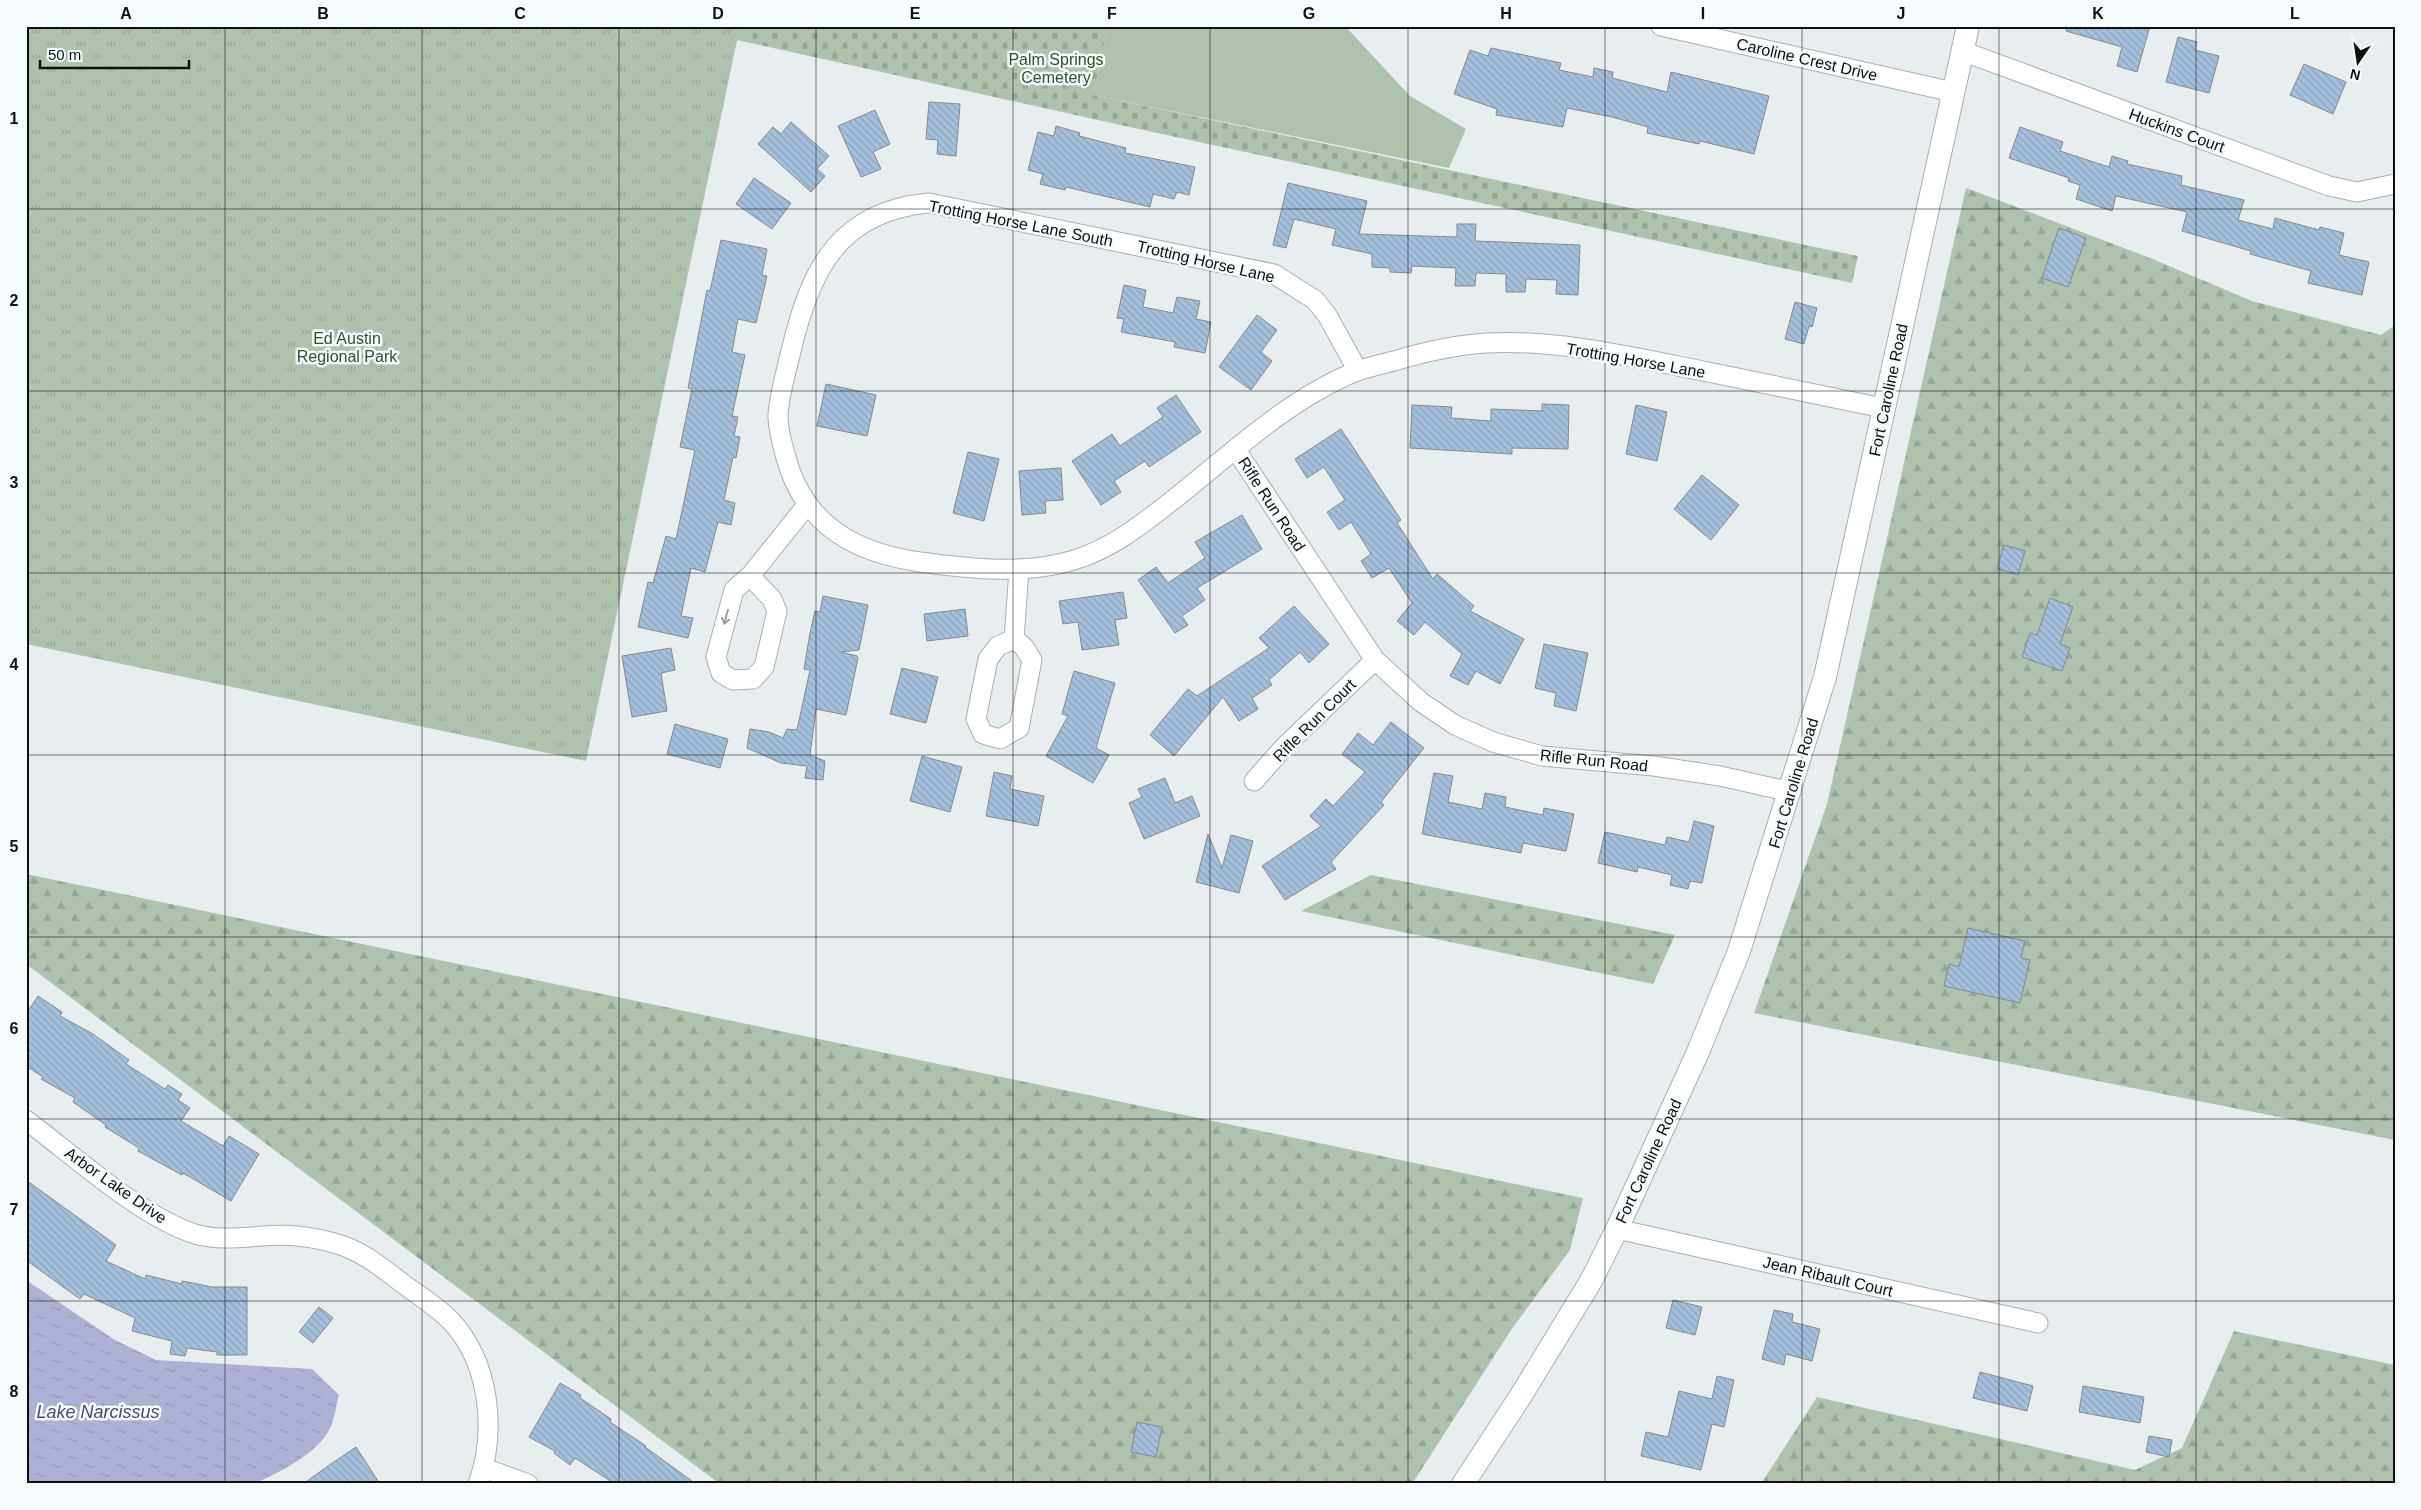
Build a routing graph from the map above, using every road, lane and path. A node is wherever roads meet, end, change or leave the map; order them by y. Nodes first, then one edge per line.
1 (1661, 26) edge
2 (1968, 26) edge
3 (1962, 51) junction
4 (1953, 92) junction
5 (2395, 184) edge
6 (1126, 243) joint
7 (1358, 371) junction
8 (1883, 408) junction
9 (1236, 450) junction
10 (807, 505) junction
11 (1019, 570) junction
12 (750, 576) junction
13 (1014, 639) junction
14 (1375, 660) junction
15 (1254, 782) dead end
16 (1791, 792) junction
17 (26, 1120) edge
18 (1617, 1229) junction
19 (2038, 1323) dead end
20 (481, 1476) edge
21 (528, 1484) edge
22 (1463, 1484) edge

1 - 4 street, Caroline Crest Drive
2 - 3 street, Fort Caroline Road
3 - 4 street, Fort Caroline Road
3 - 5 street, Huckins Court
4 - 8 street, Fort Caroline Road
6 - 7 street, Trotting Horse Lane
6 - 10 street, Trotting Horse Lane South
7 - 8 street, Trotting Horse Lane
7 - 9 street, Trotting Horse Lane
8 - 16 street, Fort Caroline Road
9 - 11 street, Trotting Horse Lane
9 - 14 street, Rifle Run Road
10 - 11 street, Trotting Horse Lane
10 - 12 street
11 - 13 street
12 -> 12 street
13 - 13 street
14 - 15 street, Rifle Run Court
14 - 16 street, Rifle Run Road
16 - 18 street, Fort Caroline Road
17 - 20 street, Arbor Lake Drive
18 - 19 street, Jean Ribault Court
18 - 22 street, Fort Caroline Road
20 - 21 street

